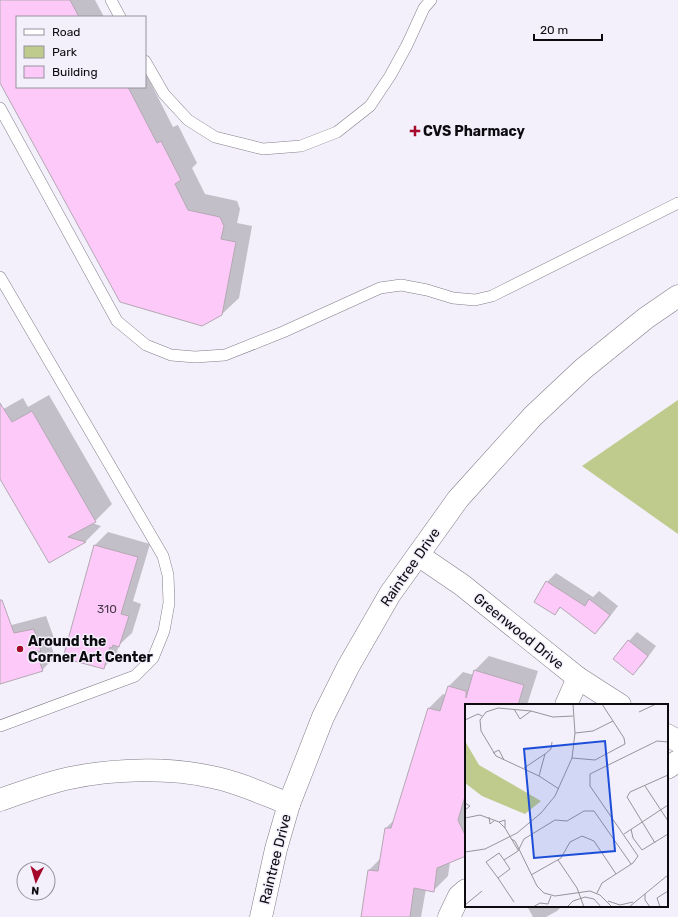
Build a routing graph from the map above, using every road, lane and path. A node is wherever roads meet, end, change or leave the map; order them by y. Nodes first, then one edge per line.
1 (111, 0) edge
2 (431, 0) edge
3 (119, 16) edge
4 (146, 63) edge
5 (0, 108) edge
6 (678, 203) edge
7 (0, 277) edge
8 (678, 296) edge
9 (418, 555) junction
10 (578, 678) junction
11 (566, 704) edge
12 (618, 704) edge
13 (0, 726) edge
14 (668, 735) edge
15 (678, 742) edge
16 (678, 761) edge
17 (668, 767) edge
18 (0, 800) edge
19 (289, 804) junction
20 (465, 891) edge
21 (261, 917) edge
22 (449, 917) edge

1 - 3 lane
2 - 4 lane
5 - 6 lane
7 - 13 lane
8 - 9 street, Raintree Drive
9 - 10 street, Greenwood Drive
9 - 19 street, Raintree Drive
10 - 11 street
10 - 12 street, Greenwood Drive
14 - 15 street
16 - 17 street
18 - 19 street
19 - 21 street, Raintree Drive
20 - 22 street

